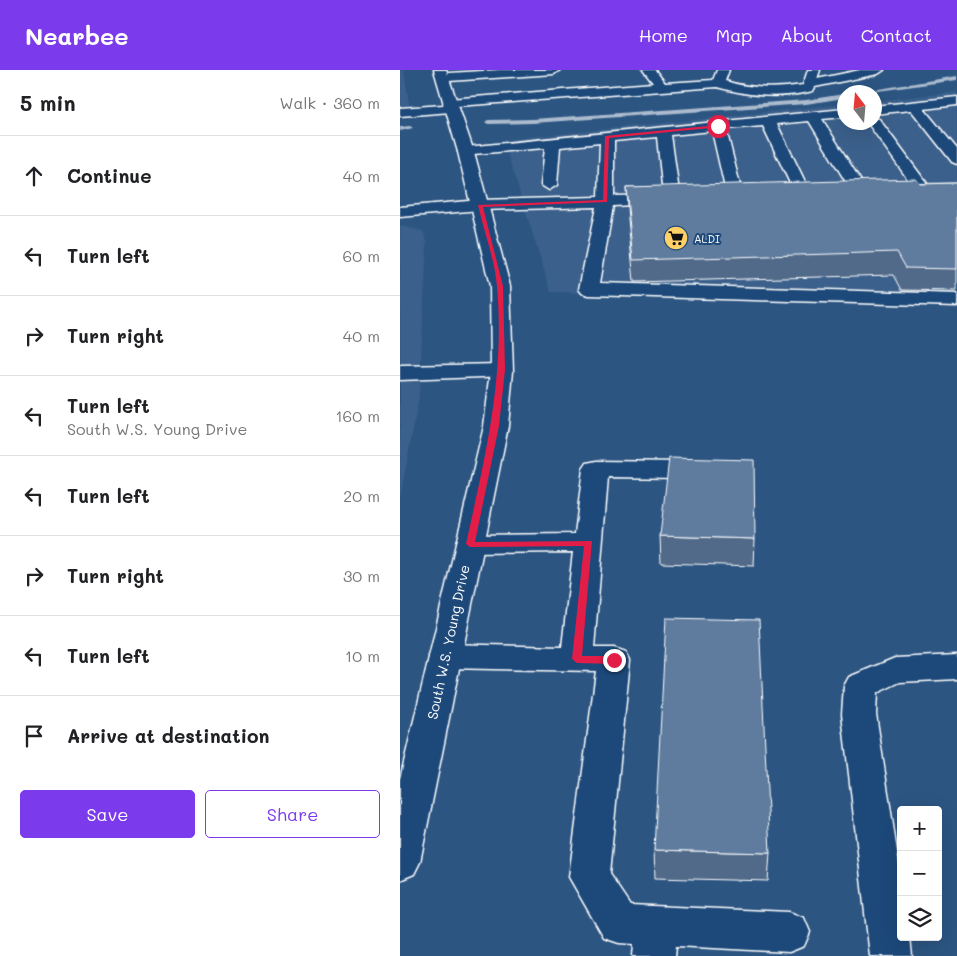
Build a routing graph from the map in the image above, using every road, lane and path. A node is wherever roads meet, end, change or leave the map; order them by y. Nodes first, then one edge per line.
1 (554, 70) edge
2 (649, 70) edge
3 (723, 70) edge
4 (814, 70) edge
5 (878, 70) edge
6 (487, 72) edge
7 (444, 74) edge
8 (718, 83) junction
9 (809, 86) junction
10 (656, 87) junction
11 (957, 101) edge
12 (450, 106) junction
13 (915, 106) junction
14 (882, 109) edge
15 (400, 112) edge
16 (837, 114) edge
17 (813, 116) junction
18 (768, 121) junction
19 (718, 126) junction
20 (881, 130) edge
21 (663, 131) junction
22 (607, 137) junction
23 (553, 143) junction
24 (466, 152) junction
25 (957, 159) edge
26 (549, 185) dead end
27 (907, 193) edge
28 (842, 194) edge
29 (862, 194) junction
30 (880, 194) edge
31 (823, 195) edge
32 (784, 196) edge
33 (804, 196) junction
34 (755, 197) edge
35 (717, 198) edge
36 (735, 198) junction
37 (672, 199) junction
38 (690, 199) edge
39 (606, 201) junction
40 (480, 205) junction
41 (400, 212) edge
42 (957, 300) edge
43 (502, 370) junction
44 (400, 373) edge
45 (680, 470) edge
46 (589, 543) junction
47 (470, 544) junction
48 (445, 656) junction
49 (577, 659) junction
50 (957, 667) edge
51 (400, 862) edge
52 (789, 932) dead end
53 (655, 940) edge
54 (891, 956) edge

1 - 6 main road
2 - 10 main road
3 - 8 main road
4 - 9 main road
5 - 9 main road
6 - 7 main road
7 - 12 main road, South W.S. Young Drive
8 - 9 main road
8 - 10 main road
10 - 12 main road
11 - 13 main road
12 - 15 main road
12 - 24 main road, South W.S. Young Drive
13 - 14 main road
13 - 25 main road
16 - 17 main road
17 - 18 main road
17 - 29 main road
18 - 19 main road
18 - 33 main road
19 - 21 main road
19 - 36 main road
20 - 27 main road
21 - 22 main road
21 - 37 main road
22 - 23 main road
22 - 39 main road
23 - 24 main road
23 - 26 main road
24 - 40 main road, South W.S. Young Drive
28 - 29 main road
29 - 30 main road
31 - 33 main road
32 - 33 main road
34 - 36 main road
35 - 36 main road
37 - 38 main road
37 - 39 main road
39 - 40 main road
39 - 42 main road
40 - 41 main road
40 - 43 main road, South W.S. Young Drive
43 - 44 main road
43 - 47 main road, South W.S. Young Drive
45 - 46 main road
46 - 47 main road
46 - 49 main road
47 - 48 main road, South W.S. Young Drive
48 - 49 main road
48 - 51 main road, South W.S. Young Drive
49 - 53 main road
50 - 54 main road
52 - 53 main road

